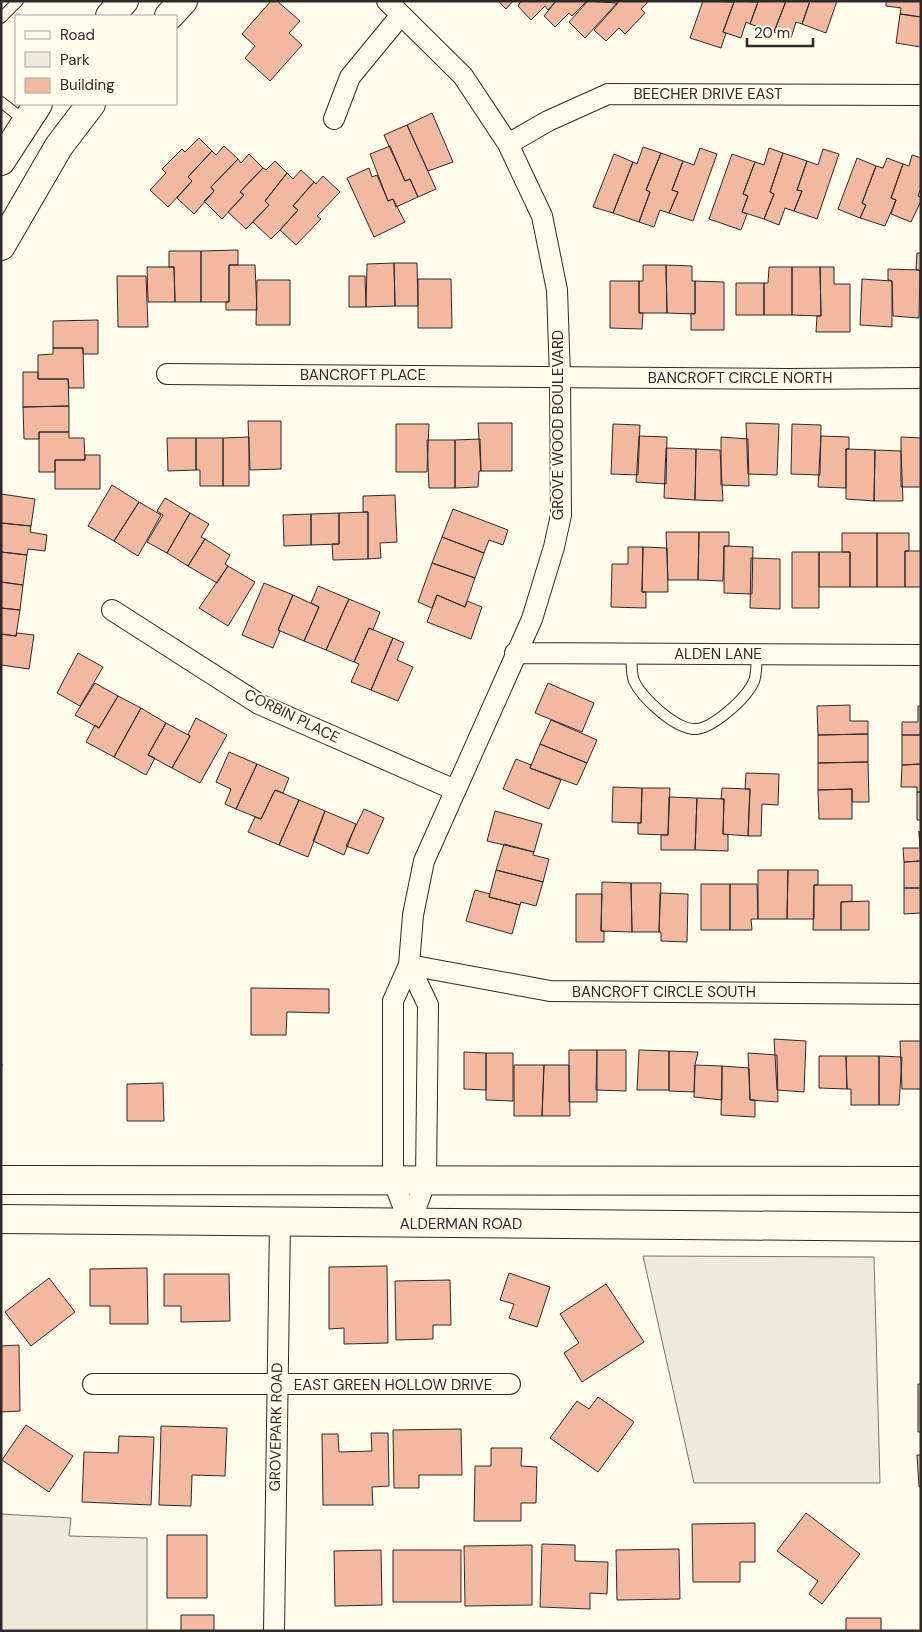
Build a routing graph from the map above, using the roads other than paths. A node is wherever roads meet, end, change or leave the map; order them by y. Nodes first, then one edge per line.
1 (18, 1) edge
2 (124, 1) edge
3 (183, 1) edge
4 (387, 1) edge
5 (111, 15) edge
6 (170, 15) edge
7 (402, 15) junction
8 (1, 18) edge
9 (921, 95) edge
10 (1, 102) edge
11 (90, 105) edge
12 (32, 112) edge
13 (334, 119) dead end
14 (508, 144) junction
15 (60, 146) junction
16 (1, 161) edge
17 (1, 246) edge
18 (167, 374) dead end
19 (560, 376) junction
20 (921, 378) edge
21 (112, 610) dead end
22 (516, 654) junction
23 (631, 654) junction
24 (757, 655) junction
25 (921, 655) edge
26 (455, 790) junction
27 (409, 965) junction
28 (921, 994) edge
29 (1, 1180) edge
30 (393, 1180) junction
31 (426, 1180) junction
32 (921, 1181) edge
33 (1, 1219) edge
34 (280, 1223) junction
35 (410, 1224) junction
36 (921, 1227) edge
37 (93, 1384) dead end
38 (510, 1384) dead end
39 (276, 1386) junction
40 (274, 1631) edge

1 - 8 lane
2 - 5 main road
3 - 6 main road
4 - 7 street, GROVE WOOD BOULEVARD
7 - 13 street
7 - 14 street, GROVE WOOD BOULEVARD
9 - 14 street, BEECHER DRIVE EAST
10 - 12 lane
11 - 15 main road
12 - 15 main road
12 - 16 main road
14 - 19 street, GROVE WOOD BOULEVARD
15 - 17 main road
18 - 19 street, BANCROFT PLACE
19 - 20 street, BANCROFT CIRCLE NORTH
19 - 22 street, GROVE WOOD BOULEVARD
21 - 26 street, CORBIN PLACE
22 - 23 street, ALDEN LANE
22 - 26 street, GROVE WOOD BOULEVARD
23 - 24 street, ALDEN LANE
23 - 24 lane
24 - 25 street, ALDEN LANE
26 - 27 street, GROVE WOOD BOULEVARD
27 - 28 street, BANCROFT CIRCLE SOUTH
27 - 30 street, GROVE WOOD BOULEVARD
27 - 31 street, GROVE WOOD BOULEVARD
29 - 30 main road
30 - 31 main road
30 - 35 street, GROVE WOOD BOULEVARD
31 - 32 main road
31 - 35 street, GROVE WOOD BOULEVARD
33 - 34 main road, ALDERMAN ROAD
34 - 35 main road, ALDERMAN ROAD
34 - 39 street, GROVEPARK ROAD
35 - 36 main road, ALDERMAN ROAD
37 - 39 street, EAST GREEN HOLLOW DRIVE
38 - 39 street, EAST GREEN HOLLOW DRIVE
39 - 40 street, GROVEPARK ROAD

